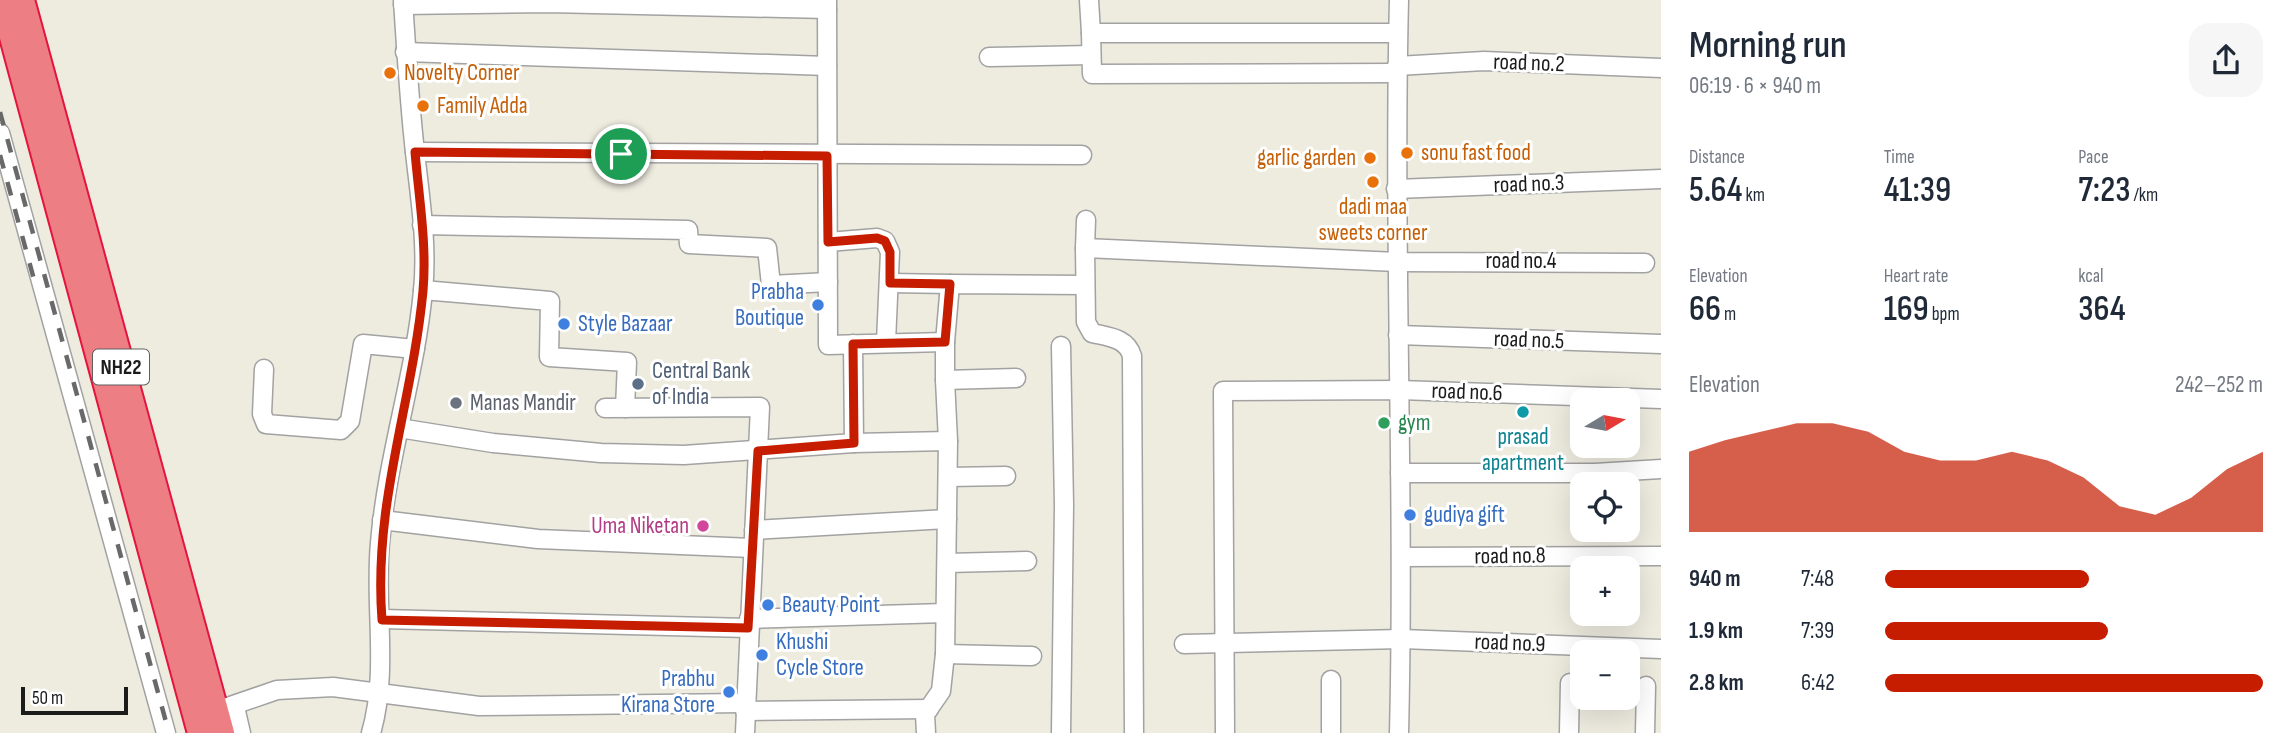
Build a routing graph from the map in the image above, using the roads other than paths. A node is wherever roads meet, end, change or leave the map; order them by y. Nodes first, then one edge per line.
1 (2, 0) edge
2 (22, 0) edge
3 (1089, 0) edge
4 (1399, 0) edge
5 (403, 3) edge
6 (827, 5) edge
7 (1091, 33) junction
8 (1398, 33) junction
9 (405, 52) junction
10 (1091, 55) junction
11 (989, 57) dead end
12 (827, 66) junction
13 (1661, 68) edge
14 (1397, 69) junction
15 (0, 133) edge
16 (415, 152) junction
17 (1082, 155) dead end
18 (827, 156) junction
19 (1661, 179) edge
20 (7, 180) edge
21 (1396, 189) junction
22 (1086, 220) dead end
23 (422, 225) junction
24 (828, 242) junction
25 (1085, 248) junction
26 (1397, 262) junction
27 (1645, 263) dead end
28 (828, 282) junction
29 (890, 283) junction
30 (950, 284) junction
31 (1085, 285) junction
32 (423, 290) junction
33 (1398, 335) junction
34 (886, 342) junction
35 (945, 342) junction
36 (853, 344) junction
37 (1661, 344) edge
38 (1061, 346) dead end
39 (415, 349) junction
40 (264, 369) dead end
41 (1016, 378) dead end
42 (945, 380) junction
43 (1399, 390) junction
44 (1661, 399) edge
45 (605, 408) dead end
46 (625, 408) junction
47 (399, 428) junction
48 (948, 441) junction
49 (854, 443) junction
50 (758, 451) junction
51 (1661, 469) edge
52 (1400, 473) junction
53 (1006, 475) dead end
54 (948, 477) junction
55 (947, 519) junction
56 (382, 520) junction
57 (754, 530) junction
58 (752, 548) junction
59 (1661, 556) edge
60 (1401, 557) junction
61 (1027, 561) dead end
62 (947, 564) junction
63 (945, 613) junction
64 (382, 620) junction
65 (749, 623) junction
66 (1402, 639) junction
67 (1226, 642) junction
68 (1184, 644) dead end
69 (1661, 649) edge
70 (945, 654) junction
71 (1032, 656) dead end
72 (1331, 680) dead end
73 (1570, 683) dead end
74 (1646, 686) dead end
75 (379, 692) junction
76 (744, 707) junction
77 (929, 709) junction
78 (224, 717) edge
79 (166, 733) edge
80 (200, 733) edge
81 (242, 733) edge
82 (371, 733) edge
83 (745, 733) edge
84 (926, 733) edge
85 (1061, 733) edge
86 (1134, 733) edge
87 (1225, 733) edge
88 (1331, 733) edge
89 (1399, 733) edge
90 (1569, 733) edge
91 (1645, 733) edge

1 - 80 highway, NH22
2 - 78 highway, NH22
3 - 7 street
4 - 8 street
5 - 6 street
5 - 9 street
6 - 12 street
7 - 8 street
7 - 10 street
8 - 14 street
9 - 12 street
9 - 16 street
10 - 11 street
10 - 14 street, road no.2
12 - 18 street
13 - 14 street, road no.2
14 - 21 street
15 - 20 street
16 - 18 street
16 - 23 street
17 - 18 street
18 - 24 street
19 - 21 street, road no.3
20 - 79 street
21 - 26 street
22 - 25 street
23 - 28 street
23 - 32 street
24 - 28 street
24 - 29 street
25 - 26 street, road no.4
25 - 31 street
26 - 27 street, road no.4
26 - 33 street
28 - 36 street
29 - 30 street
29 - 34 street
30 - 31 street
30 - 35 street
31 - 86 street
32 - 39 street
32 - 46 street
33 - 37 street, road no.5
33 - 43 street
34 - 35 street
34 - 36 street
35 - 42 street
36 - 49 street
38 - 85 street
39 - 40 street
39 - 47 street
41 - 42 street
42 - 48 street
43 - 44 street, road no.6
43 - 52 street
43 - 67 street, road no.6
45 - 46 street
46 - 50 street
47 - 50 street
47 - 56 street
48 - 49 street
48 - 54 street
49 - 50 street
50 - 57 street
51 - 52 street
52 - 60 street
53 - 54 street
54 - 55 street
55 - 57 street
55 - 62 street
56 - 58 street
56 - 64 street
57 - 58 street
58 - 65 street
59 - 60 street, road no.8
60 - 66 street
61 - 62 street
62 - 63 street
63 - 65 street
63 - 70 street
64 - 65 street
64 - 75 street
65 - 76 street
66 - 67 street, road no.9
66 - 69 street, road no.9
66 - 89 street
67 - 68 street, road no.9
67 - 87 street
70 - 71 street
70 - 77 street
72 - 88 street
73 - 90 street
74 - 91 street
75 - 76 street
75 - 78 street
75 - 82 street
76 - 77 street
76 - 83 street
77 - 84 street
78 - 81 street

